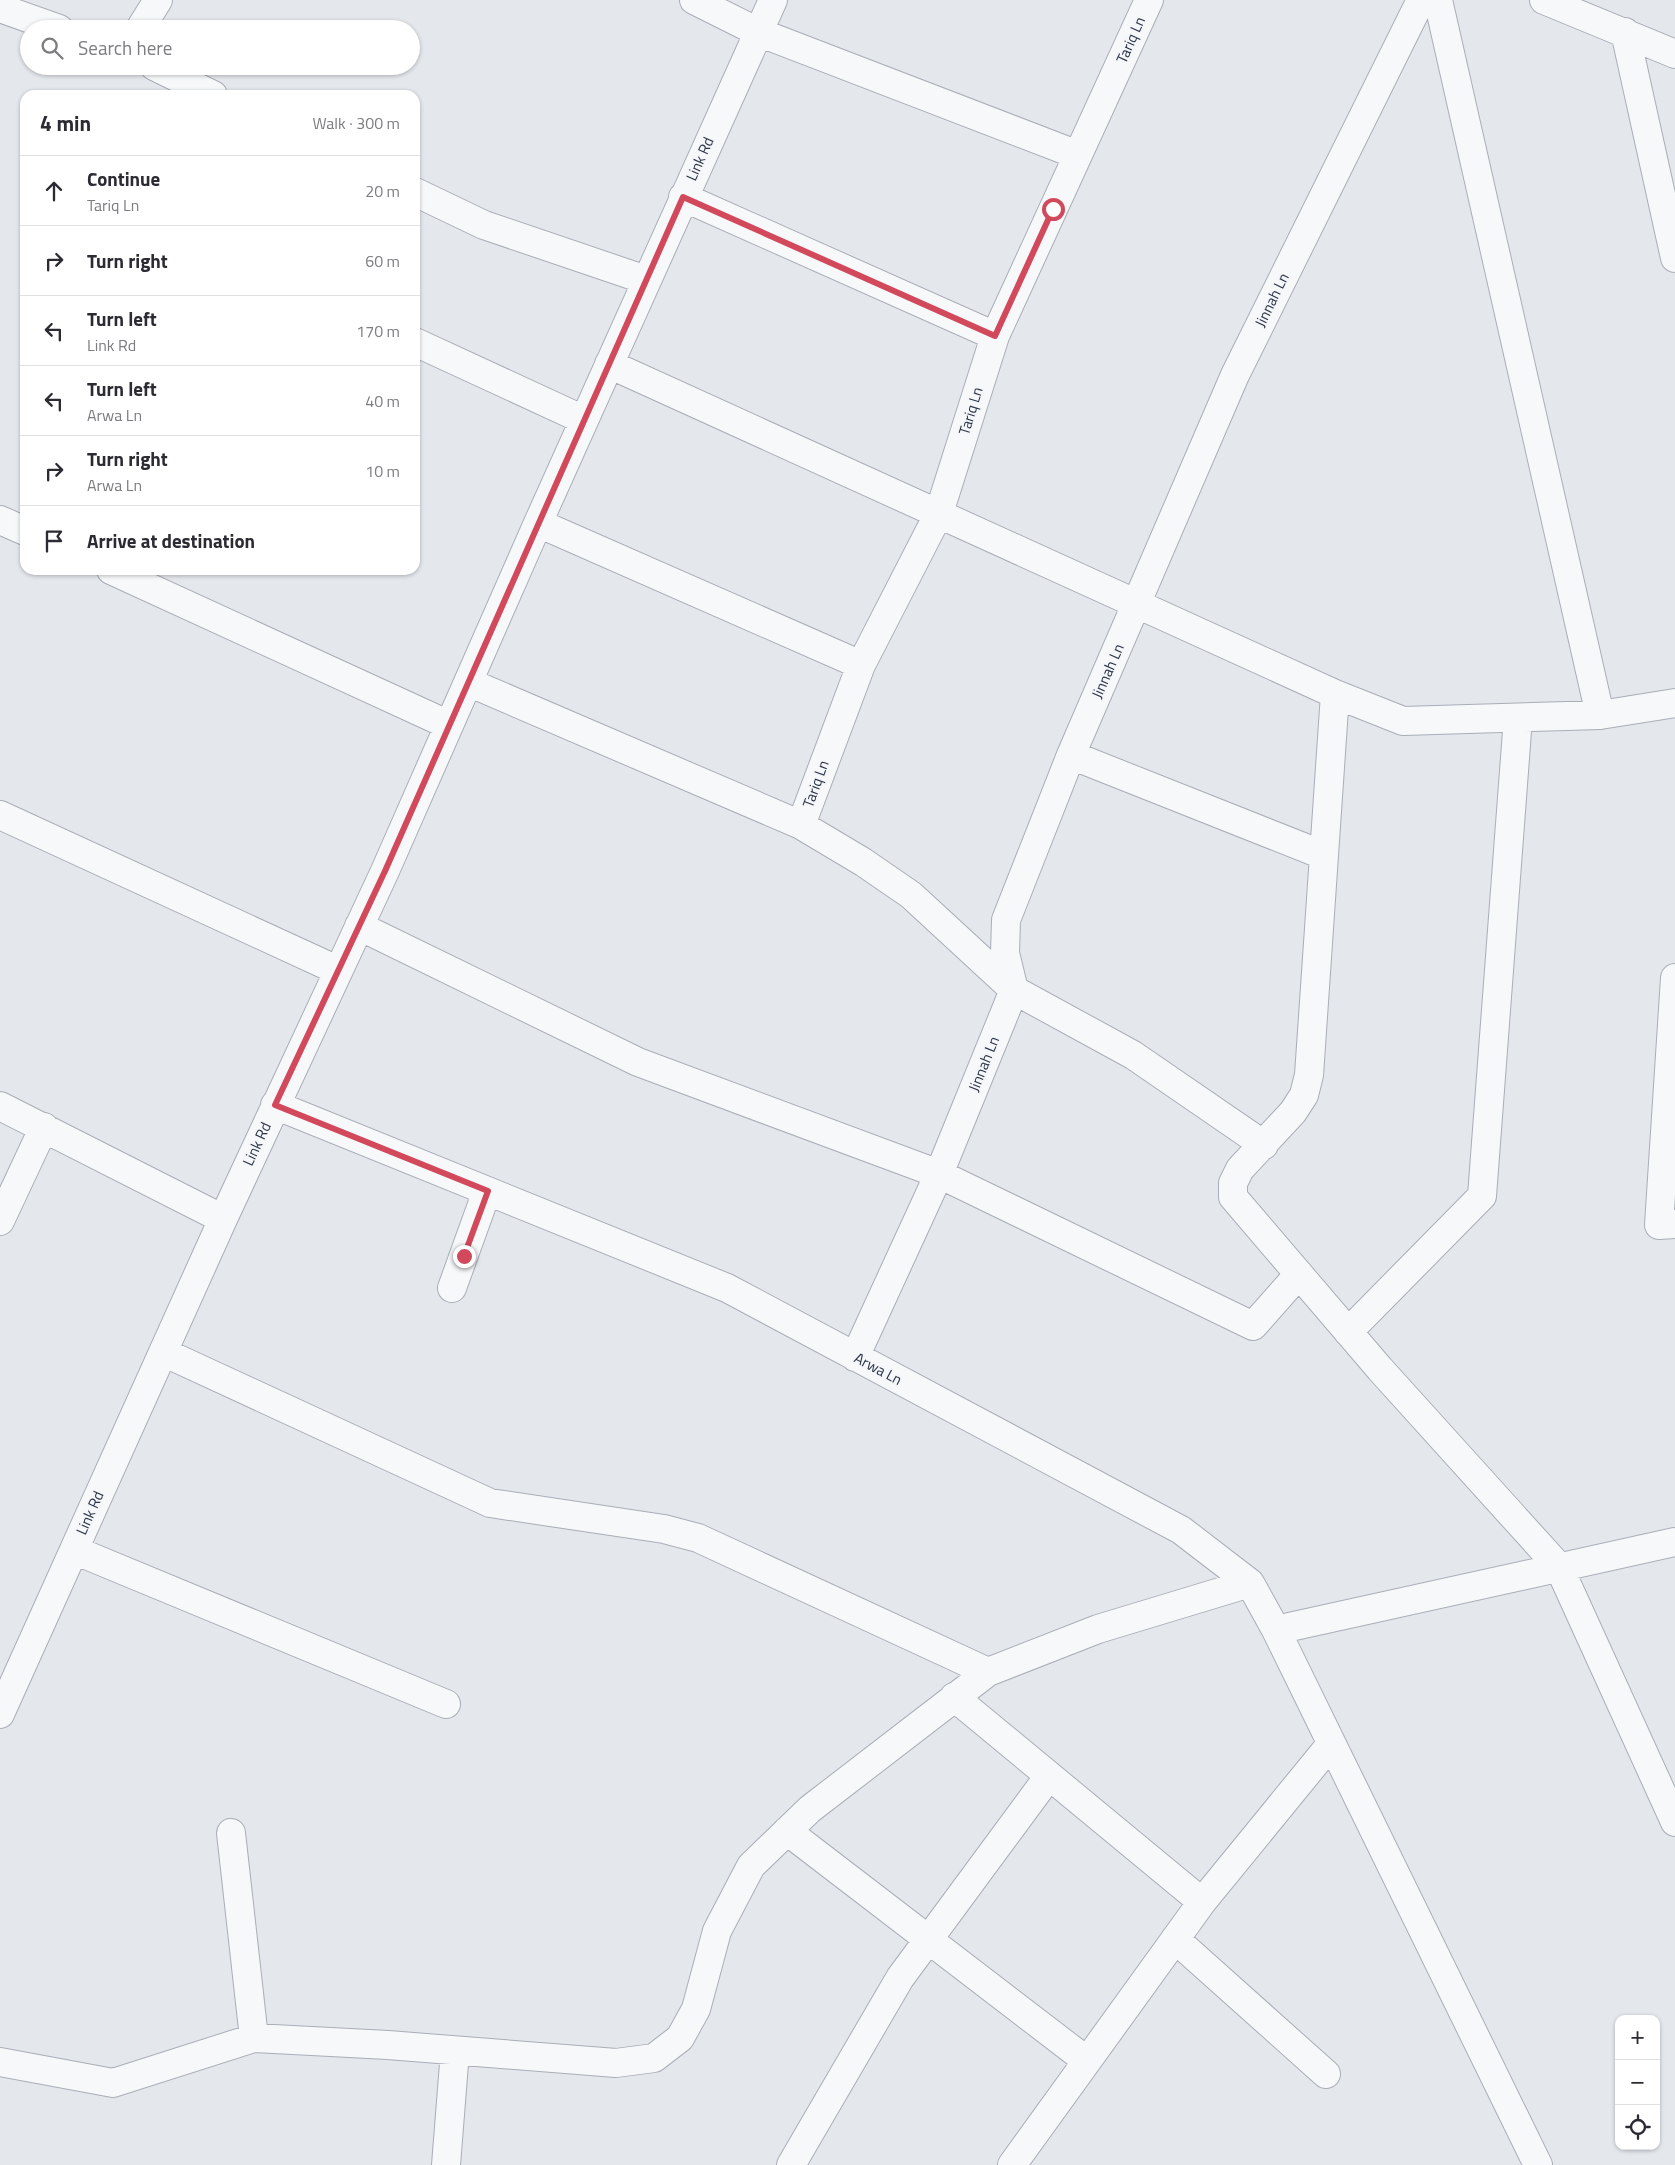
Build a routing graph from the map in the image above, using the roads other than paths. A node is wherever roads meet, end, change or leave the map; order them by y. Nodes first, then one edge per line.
1 (158, 0) edge
2 (694, 0) edge
3 (773, 0) edge
4 (1149, 0) edge
5 (1420, 0) edge
6 (1438, 0) edge
7 (1544, 0) edge
8 (0, 8) edge
9 (34, 20) edge
10 (146, 20) edge
11 (758, 32) junction
12 (1625, 32) junction
13 (1675, 54) edge
14 (172, 75) edge
15 (203, 90) edge
16 (1078, 155) junction
17 (420, 194) edge
18 (683, 197) junction
19 (1675, 258) edge
20 (646, 280) junction
21 (995, 336) junction
22 (420, 344) edge
23 (609, 364) junction
24 (584, 420) junction
25 (939, 513) junction
26 (0, 520) edge
27 (538, 523) junction
28 (20, 529) edge
29 (122, 575) edge
30 (1137, 605) junction
31 (861, 665) junction
32 (468, 682) junction
33 (1335, 694) junction
34 (1675, 702) edge
35 (1600, 715) junction
36 (1518, 718) junction
37 (449, 725) junction
38 (1071, 755) junction
39 (0, 815) edge
40 (801, 825) junction
41 (1323, 855) junction
42 (359, 926) junction
43 (337, 970) junction
44 (1675, 978) edge
45 (1014, 990) junction
46 (275, 1105) junction
47 (0, 1106) edge
48 (44, 1127) junction
49 (1264, 1145) junction
50 (939, 1174) junction
51 (488, 1191) junction
52 (223, 1219) junction
53 (0, 1221) edge
54 (1675, 1224) edge
55 (1299, 1274) junction
56 (452, 1288) dead end
57 (1348, 1332) junction
58 (163, 1352) junction
59 (855, 1357) junction
60 (1675, 1542) edge
61 (74, 1550) junction
62 (1559, 1567) junction
63 (1250, 1582) junction
64 (1276, 1630) junction
65 (988, 1672) junction
66 (954, 1697) junction
67 (446, 1704) dead end
68 (0, 1714) edge
69 (1331, 1744) junction
70 (1049, 1776) junction
71 (1675, 1822) edge
72 (787, 1832) junction
73 (230, 1833) dead end
74 (1202, 1902) junction
75 (1175, 1938) junction
76 (927, 1940) junction
77 (254, 2038) junction
78 (455, 2050) junction
79 (1087, 2061) junction
80 (0, 2062) edge
81 (1326, 2074) dead end
82 (446, 2165) edge
83 (791, 2165) edge
84 (1012, 2165) edge
85 (1538, 2165) edge

1 - 10 street
2 - 11 street
3 - 11 street, Link Rd
4 - 16 street, Tariq Ln
5 - 30 street, Jinnah Ln
6 - 35 street
7 - 12 street
8 - 9 street
11 - 16 street
11 - 18 street, Link Rd
12 - 13 street
12 - 19 street
14 - 15 street
16 - 21 street, Tariq Ln
17 - 20 street
18 - 20 street, Link Rd
18 - 21 street
20 - 23 street, Link Rd
21 - 25 street, Tariq Ln
22 - 24 street
23 - 24 street, Link Rd
23 - 25 street
24 - 27 street, Link Rd
25 - 30 street
25 - 31 street, Tariq Ln
26 - 28 street
27 - 31 street
27 - 32 street, Link Rd
29 - 37 street
30 - 33 street
30 - 38 street, Jinnah Ln
31 - 40 street, Tariq Ln
32 - 37 street, Link Rd
32 - 40 street
33 - 36 street
33 - 41 street
34 - 35 street
35 - 36 street
36 - 57 street
37 - 42 street, Link Rd
38 - 41 street
38 - 45 street, Jinnah Ln
39 - 43 street
40 - 45 street
41 - 49 street
42 - 43 street, Link Rd
42 - 50 street
43 - 46 street, Link Rd
44 - 54 street
45 - 49 street
45 - 50 street, Jinnah Ln
46 - 51 street, Arwa Ln
46 - 52 street, Link Rd
47 - 48 street
48 - 52 street
48 - 53 street
49 - 55 street
50 - 55 street
50 - 59 street, Jinnah Ln
51 - 56 street
51 - 59 street, Arwa Ln
52 - 58 street, Link Rd
55 - 57 street
57 - 62 street
58 - 61 street, Link Rd
58 - 65 street
59 - 63 street, Arwa Ln
60 - 62 street
61 - 67 street
61 - 68 street, Link Rd
62 - 64 street
62 - 71 street
63 - 64 street
63 - 65 street
64 - 69 street
65 - 66 street
66 - 70 street
66 - 72 street
69 - 74 street
69 - 85 street
70 - 74 street
70 - 76 street
72 - 76 street
72 - 78 street
73 - 77 street
74 - 75 street
75 - 79 street
75 - 81 street
76 - 79 street
76 - 83 street
77 - 78 street
77 - 80 street
78 - 82 street
79 - 84 street

